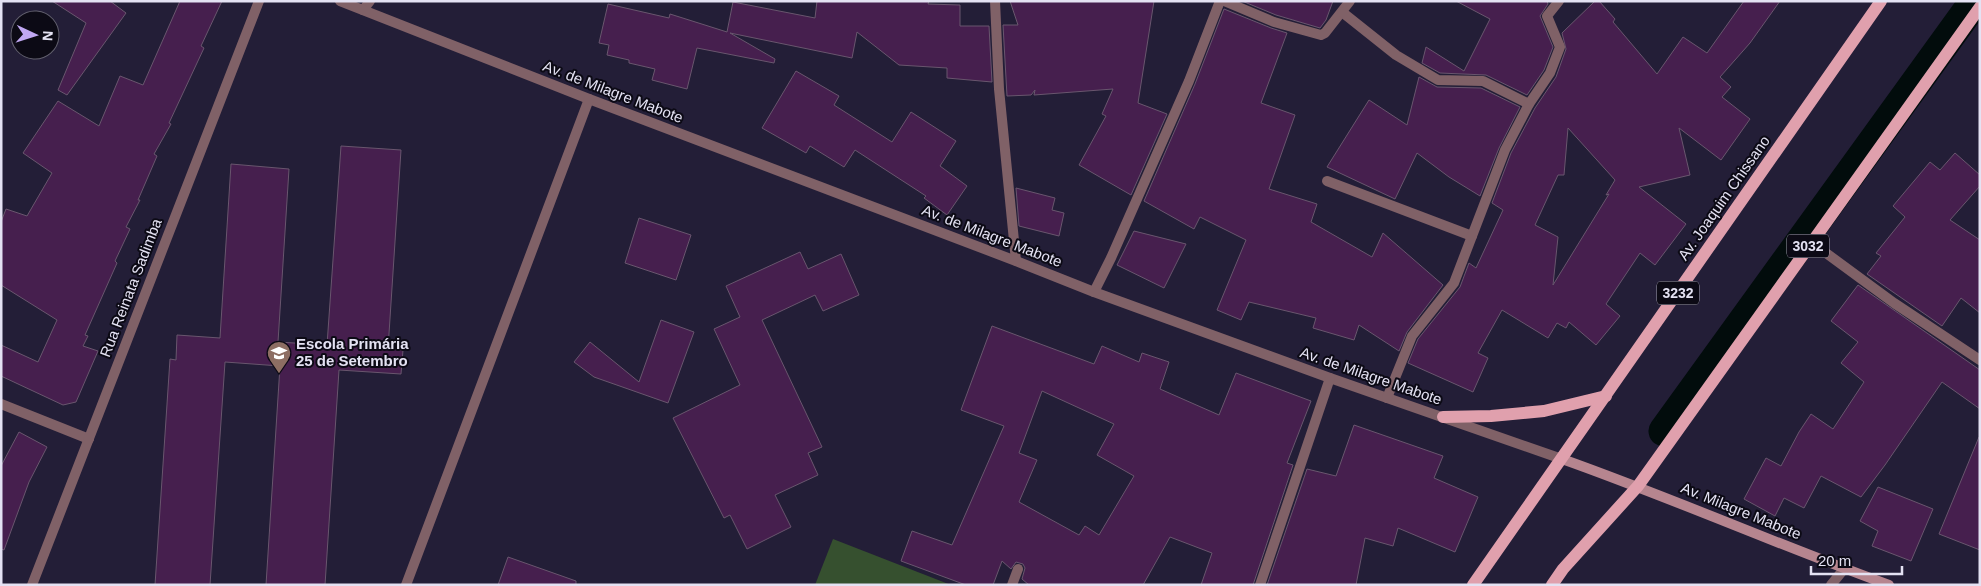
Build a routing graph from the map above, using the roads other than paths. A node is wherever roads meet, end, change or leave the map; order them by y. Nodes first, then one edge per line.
1 (258, 1) edge
2 (340, 1) edge
3 (370, 1) edge
4 (995, 1) edge
5 (1220, 1) edge
6 (1224, 1) edge
7 (1350, 1) edge
8 (1559, 1) edge
9 (1882, 1) edge
10 (1980, 7) edge
11 (364, 10) junction
12 (1342, 12) junction
13 (589, 99) junction
14 (1529, 104) junction
15 (1327, 182) dead end
16 (1472, 236) junction
17 (1811, 242) junction
18 (1016, 261) junction
19 (1094, 292) junction
20 (1980, 360) edge
21 (1330, 378) junction
22 (1606, 396) junction
23 (1387, 398) junction
24 (1, 404) edge
25 (1443, 417) junction
26 (89, 438) junction
27 (1562, 459) junction
28 (1638, 486) junction
29 (1844, 568) junction
30 (1018, 570) dead end
31 (32, 585) edge
32 (406, 585) edge
33 (1012, 585) edge
34 (1260, 585) edge
35 (1472, 585) edge
36 (1552, 585) edge
37 (1830, 585) edge
38 (1889, 585) edge

1 - 26 street, Rua Reinata Sadimba
2 - 11 street, Av. de Milagre Mabote
3 - 11 street
4 - 18 street
5 - 19 street
6 - 12 street
7 - 12 street
8 - 14 street
9 - 22 main road, Av. Joaquim Chissano / 3232
10 - 17 main road, 3032
11 - 13 street, Av. de Milagre Mabote
12 - 14 street
13 - 18 street, Av. de Milagre Mabote
13 - 32 street
14 - 16 street
15 - 16 street
16 - 23 street
17 - 20 street
17 - 28 main road, 3032
18 - 19 street, Av. de Milagre Mabote
19 - 21 street, Av. de Milagre Mabote
21 - 23 street, Av. de Milagre Mabote
21 - 34 street
22 - 25 main road
22 - 27 main road, Av. Joaquim Chissano / 3232
23 - 25 street, Av. de Milagre Mabote
24 - 26 street
25 - 27 street, Av. de Milagre Mabote
26 - 31 street, Rua Reinata Sadimba
27 - 28 street, Av. de Milagre Mabote
27 - 35 main road, Av. Joaquim Chissano / 3232
28 - 29 street, Av. Milagre Mabote
28 - 36 main road
29 - 37 street
29 - 38 street, Av. Milagre Mabote
30 - 33 street

